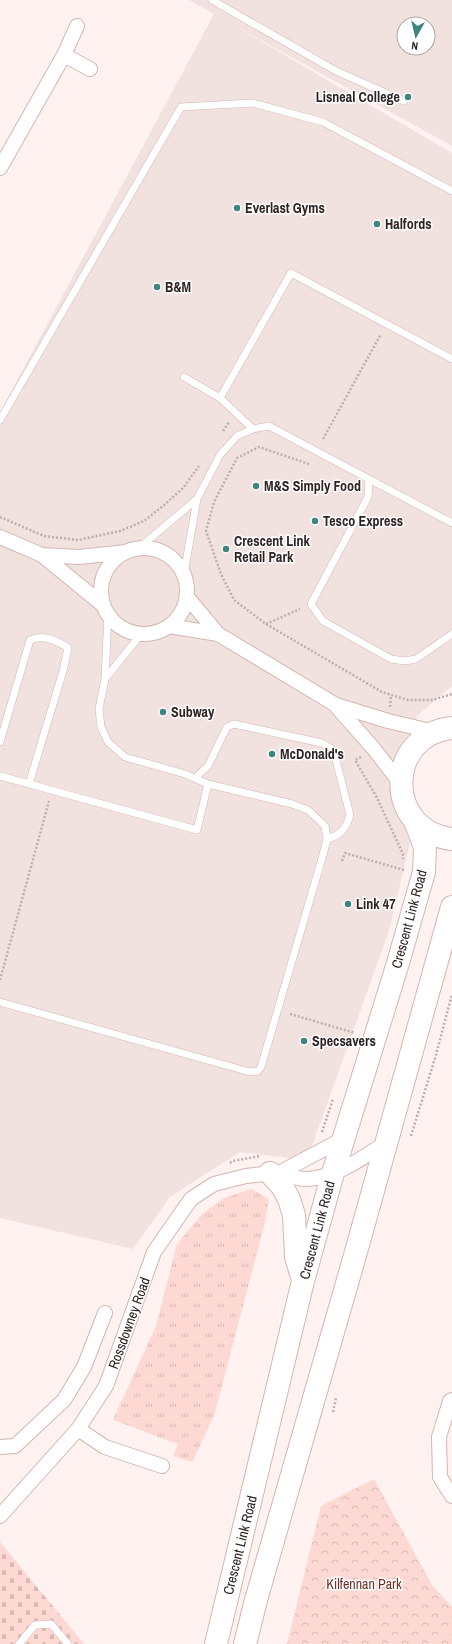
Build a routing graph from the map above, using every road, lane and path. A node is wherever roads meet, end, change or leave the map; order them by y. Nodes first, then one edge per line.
1 (212, 0) edge
2 (77, 26) dead end
3 (64, 55) junction
4 (90, 69) dead end
5 (404, 101) dead end
6 (4, 152) edge
7 (0, 168) edge
8 (452, 191) edge
9 (387, 324) junction
10 (452, 359) edge
11 (184, 377) dead end
12 (220, 398) junction
13 (0, 420) edge
14 (230, 420) dead end
15 (253, 429) junction
16 (222, 432) dead end
17 (323, 439) dead end
18 (200, 464) dead end
19 (309, 464) dead end
20 (369, 479) junction
21 (197, 499) junction
22 (0, 517) edge
23 (452, 523) edge
24 (0, 537) edge
25 (133, 550) junction
26 (42, 555) junction
27 (184, 574) junction
28 (187, 597) junction
29 (311, 604) junction
30 (106, 610) junction
31 (266, 624) junction
32 (169, 626) junction
33 (142, 634) junction
34 (218, 634) junction
35 (452, 634) edge
36 (105, 679) junction
37 (452, 694) edge
38 (336, 705) junction
39 (445, 727) edge
40 (0, 742) edge
41 (355, 760) dead end
42 (0, 776) edge
43 (195, 778) junction
44 (29, 784) junction
45 (208, 784) junction
46 (401, 784) junction
47 (50, 799) dead end
48 (416, 821) junction
49 (327, 839) junction
50 (452, 839) edge
51 (342, 861) dead end
52 (404, 870) junction
53 (402, 877) dead end
54 (452, 907) edge
55 (0, 980) edge
56 (0, 1002) edge
57 (278, 1010) junction
58 (355, 1033) dead end
59 (343, 1139) junction
60 (387, 1142) junction
61 (275, 1172) junction
62 (333, 1174) junction
63 (303, 1281) junction
64 (105, 1313) dead end
65 (452, 1400) edge
66 (78, 1429) junction
67 (0, 1447) edge
68 (162, 1466) dead end
69 (452, 1496) edge
70 (0, 1516) edge
71 (19, 1644) edge
72 (68, 1644) edge
73 (216, 1644) edge
74 (246, 1644) edge

1 - 5 lane
2 - 3 street
3 - 4 street
3 - 6 street
6 - 7 street
8 - 13 lane
9 - 10 lane
9 - 12 lane
9 - 17 path
11 - 12 lane
12 - 15 lane
14 - 16 path
15 - 20 lane
15 - 21 lane
18 - 22 path
19 - 31 path
20 - 23 lane
20 - 29 lane
21 - 25 lane
21 - 27 lane
24 - 26 street
25 - 26 street
25 - 27 street
25 - 30 street
26 - 30 street
27 - 28 street
28 - 32 street
28 - 34 street
29 - 31 path
29 - 35 lane
30 - 33 street
30 - 36 lane
31 - 37 path
32 - 33 street
32 - 34 street
33 - 36 lane
34 - 38 street
36 - 43 lane
38 - 39 street
38 - 46 street
39 - 46 highway, Crescent Link Road
40 - 44 lane
41 - 52 path
42 - 44 lane
43 - 45 lane
43 - 49 lane
44 - 45 lane
45 - 49 lane
46 - 48 highway, Crescent Link Road
47 - 55 path
48 - 50 highway, Crescent Link Road
48 - 59 highway, Crescent Link Road
49 - 57 lane
51 - 52 path
52 - 53 path
54 - 60 highway, Crescent Link Road
56 - 57 lane
57 - 58 path
59 - 61 street, Rossdowney Road
59 - 62 highway, Crescent Link Road
60 - 62 street, Rossdowney Road
60 - 74 highway, Crescent Link Road
61 - 62 street, Rossdowney Road
61 - 63 highway
61 - 66 street, Rossdowney Road
62 - 63 highway, Crescent Link Road
63 - 73 highway, Crescent Link Road
64 - 67 street
65 - 69 street
66 - 68 street
66 - 70 street, Rossdowney Road
71 - 72 lane

